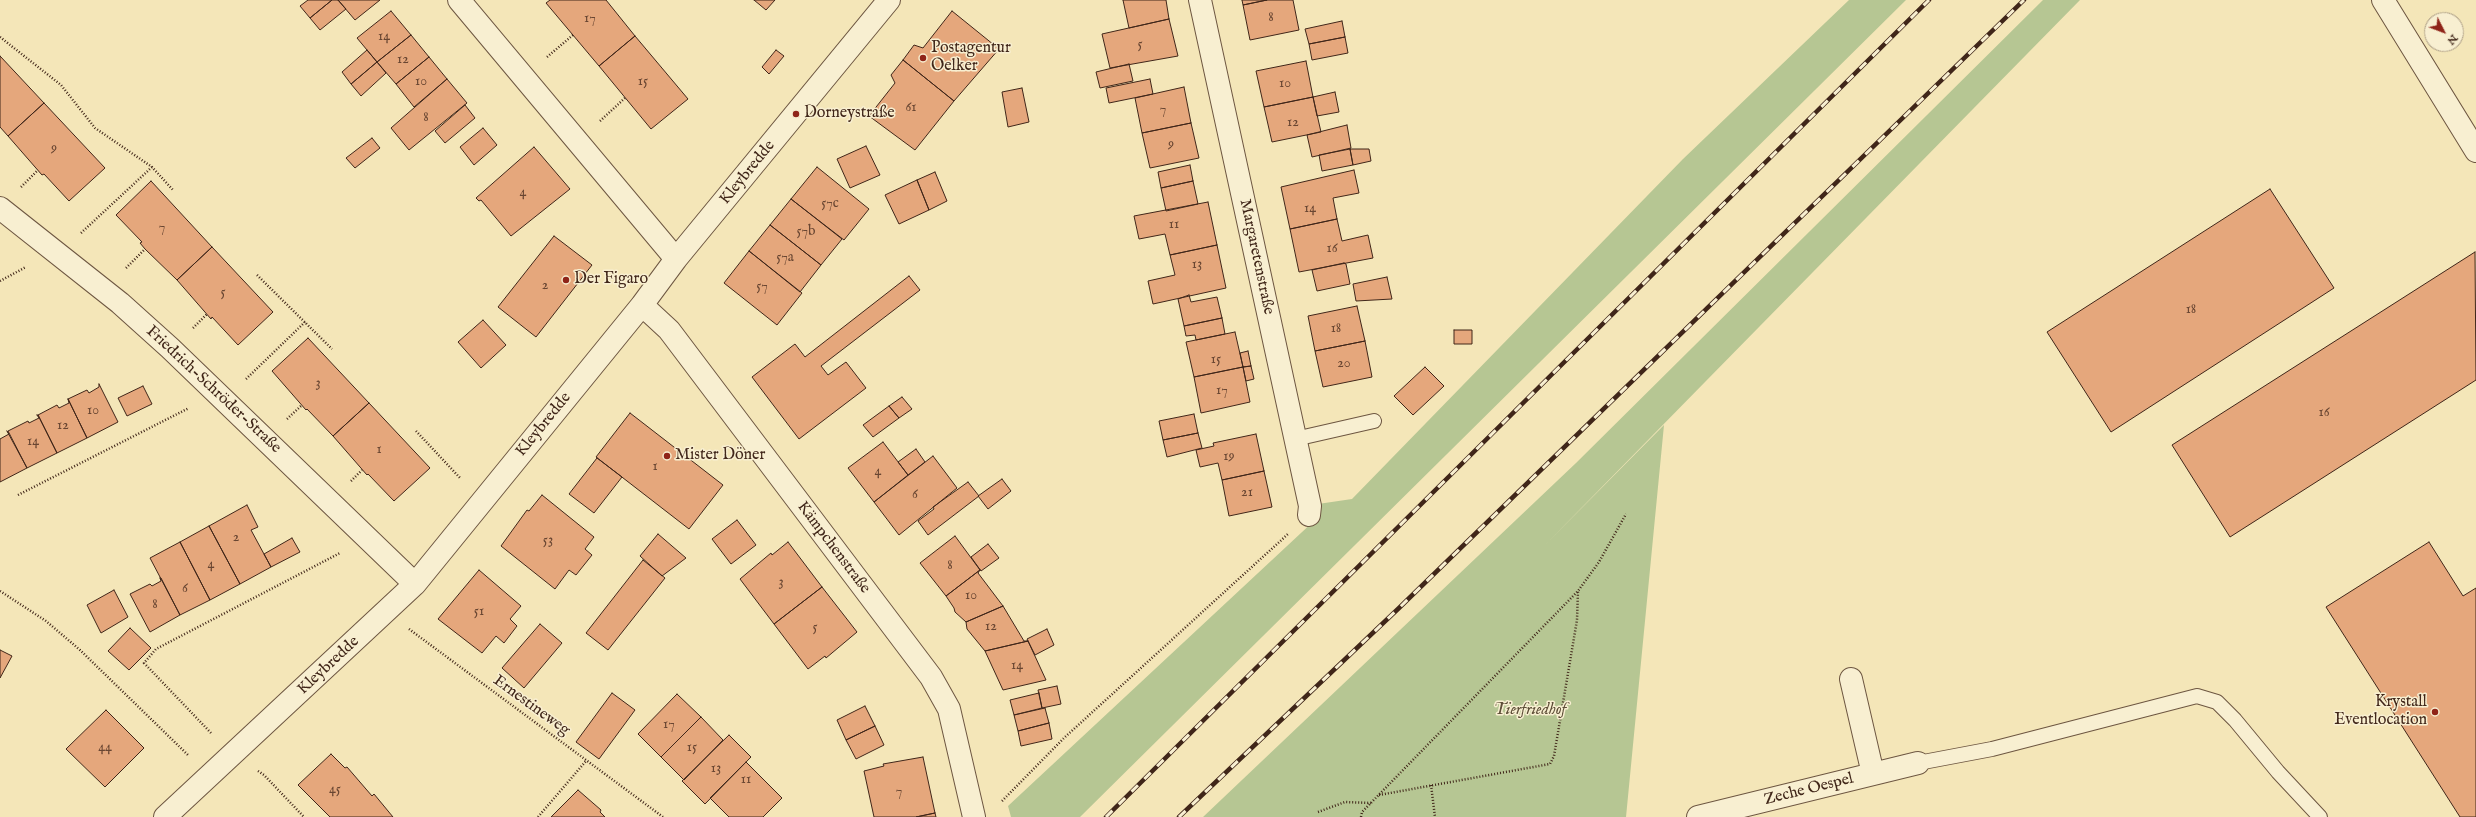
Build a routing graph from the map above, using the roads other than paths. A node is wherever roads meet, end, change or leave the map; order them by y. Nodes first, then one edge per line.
1 (459, 0) edge
2 (889, 0) edge
3 (1200, 0) edge
4 (2383, 0) edge
5 (2476, 151) edge
6 (0, 208) edge
7 (676, 259) junction
8 (642, 305) junction
9 (1374, 421) dead end
10 (1295, 439) junction
11 (1309, 515) road end
12 (416, 584) junction
13 (1851, 679) dead end
14 (1918, 763) joint
15 (1873, 774) junction
16 (165, 817) edge
17 (974, 817) edge
18 (1698, 817) edge
19 (2320, 817) edge

1 - 7 street
2 - 7 street, Kleybredde
3 - 10 street, Margaretenstraße
4 - 5 street
6 - 12 street, Friedrich-Schröder-Straße
7 - 8 street, Kleybredde
8 - 12 street, Kleybredde
8 - 17 street, Kämpchenstraße
9 - 10 lane
10 - 11 street, Margaretenstraße
12 - 16 street, Kleybredde
13 - 15 street, Zeche Oespel
14 - 15 street, Zeche Oespel
14 - 19 lane
15 - 18 street, Zeche Oespel

